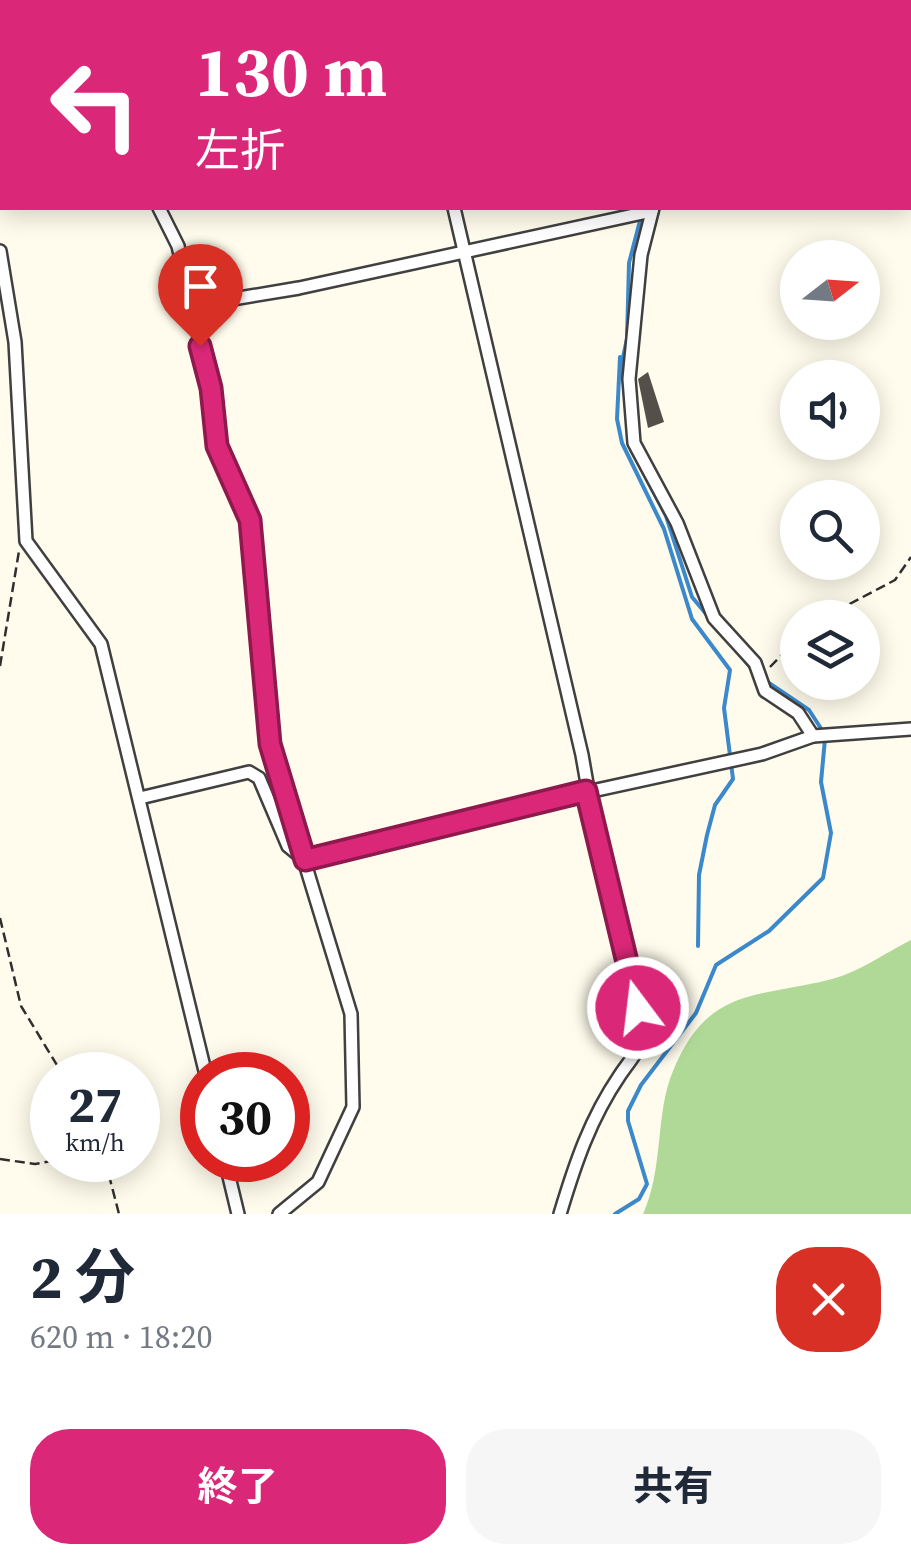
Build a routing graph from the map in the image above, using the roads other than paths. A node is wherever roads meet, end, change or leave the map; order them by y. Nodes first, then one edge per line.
1 (159, 210) edge
2 (454, 210) edge
3 (648, 210) edge
4 (653, 210) edge
5 (463, 249) junction
6 (0, 251) edge
7 (191, 306) junction
8 (911, 729) edge
9 (813, 736) junction
10 (586, 791) junction
11 (140, 798) junction
12 (305, 860) junction
13 (201, 1052) edge
14 (230, 1182) edge
15 (238, 1214) edge
16 (279, 1214) edge
17 (560, 1214) edge

1 - 7 street
2 - 5 street
3 - 5 street
4 - 9 street
5 - 7 street
5 - 10 street
6 - 11 street
7 - 12 street
8 - 9 street
9 - 10 street
10 - 12 street
10 - 17 street
11 - 12 street
11 - 13 street
12 - 16 street
14 - 15 street

